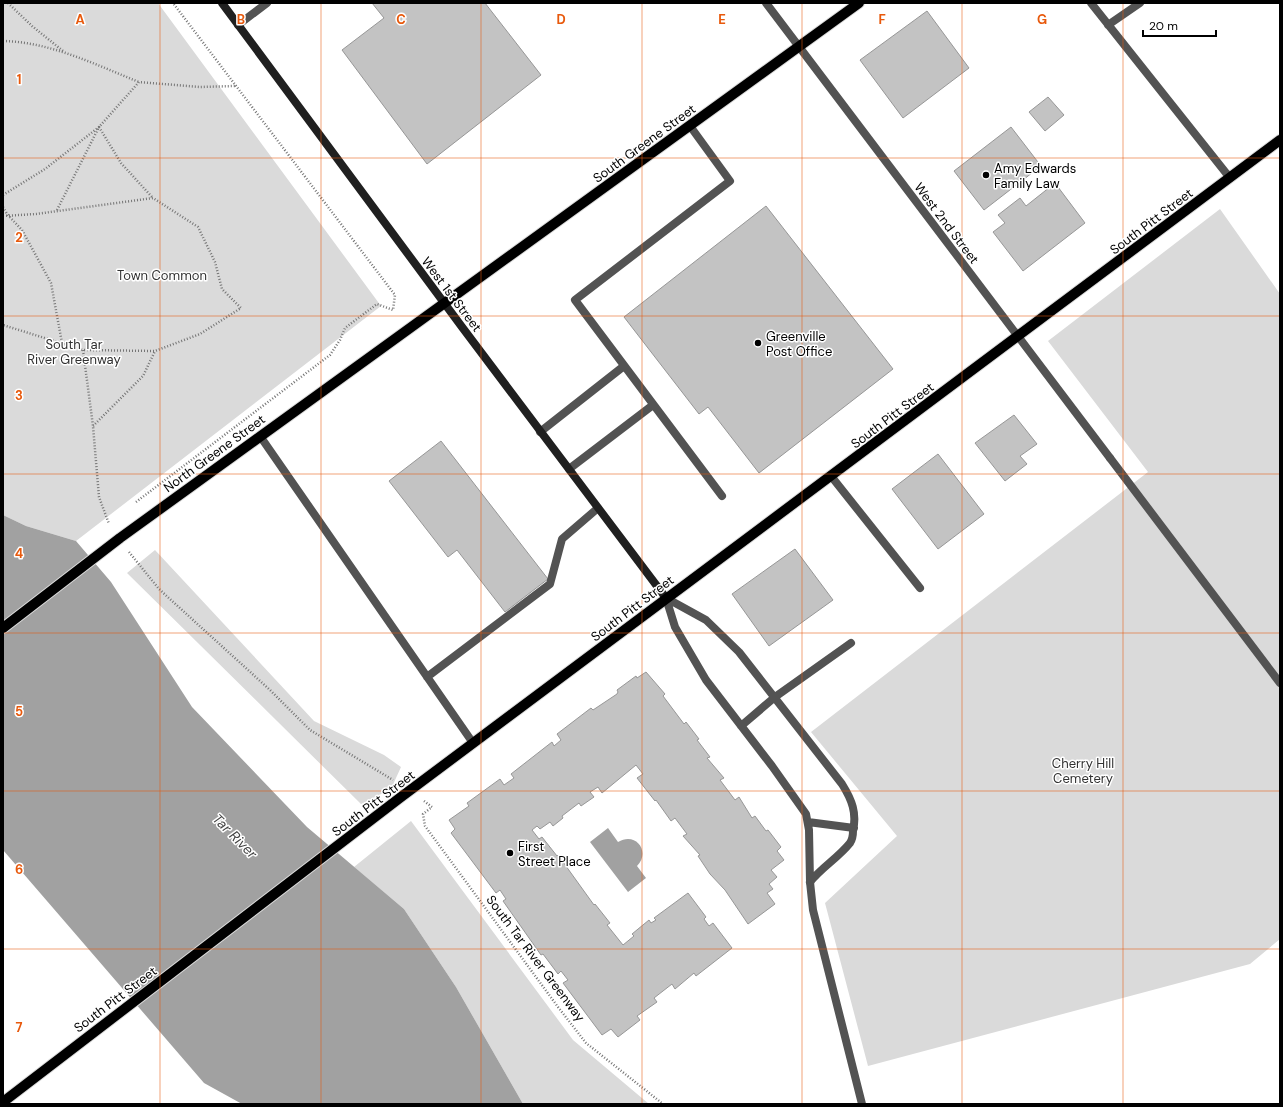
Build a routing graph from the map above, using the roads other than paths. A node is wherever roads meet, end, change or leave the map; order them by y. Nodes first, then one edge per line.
1 (222, 3) edge
2 (267, 3) edge
3 (766, 3) edge
4 (860, 3) edge
5 (1091, 3) edge
6 (1140, 3) edge
7 (238, 25) junction
8 (1108, 25) junction
9 (799, 47) junction
10 (690, 126) junction
11 (1278, 145) edge
12 (1230, 178) junction
13 (444, 304) junction
14 (1018, 336) junction
15 (624, 366) junction
16 (653, 404) junction
17 (540, 432) junction
18 (260, 436) junction
19 (569, 469) junction
20 (831, 476) junction
21 (722, 496) dead end
22 (598, 508) junction
23 (920, 588) dead end
24 (666, 598) junction
25 (3, 628) edge
26 (851, 643) dead end
27 (427, 677) junction
28 (1280, 683) edge
29 (775, 697) junction
30 (742, 726) junction
31 (473, 743) junction
32 (808, 822) junction
33 (854, 828) junction
34 (810, 882) junction
35 (3, 1102) edge
36 (862, 1104) edge

1 - 7 street, West 1st Street
2 - 7 street
3 - 9 street, West 2nd Street
4 - 9 main road, South Greene Street
5 - 8 street
6 - 8 street
7 - 13 street, West 1st Street
8 - 12 street
9 - 10 main road, South Greene Street
9 - 14 street, West 2nd Street
10 - 13 main road, South Greene Street
10 - 15 street
11 - 12 main road, South Pitt Street
12 - 14 main road, South Pitt Street
13 - 17 street, West 1st Street
13 - 18 main road, North Greene Street
14 - 20 main road, South Pitt Street
14 - 28 street, West 2nd Street
15 - 16 street
15 - 17 street
16 - 19 street
16 - 21 street
17 - 19 street, West 1st Street
18 - 25 main road, North Greene Street
18 - 27 street
19 - 22 street, West 1st Street
20 - 23 street
20 - 24 main road, South Pitt Street
22 - 24 street, West 1st Street
22 - 27 street
24 - 29 street
24 - 30 street
24 - 31 main road, South Pitt Street
26 - 29 street
27 - 31 street
29 - 30 street
29 - 33 street
30 - 32 street
31 - 35 main road, South Pitt Street
32 - 33 street
32 - 34 street
33 - 34 street
34 - 36 street

